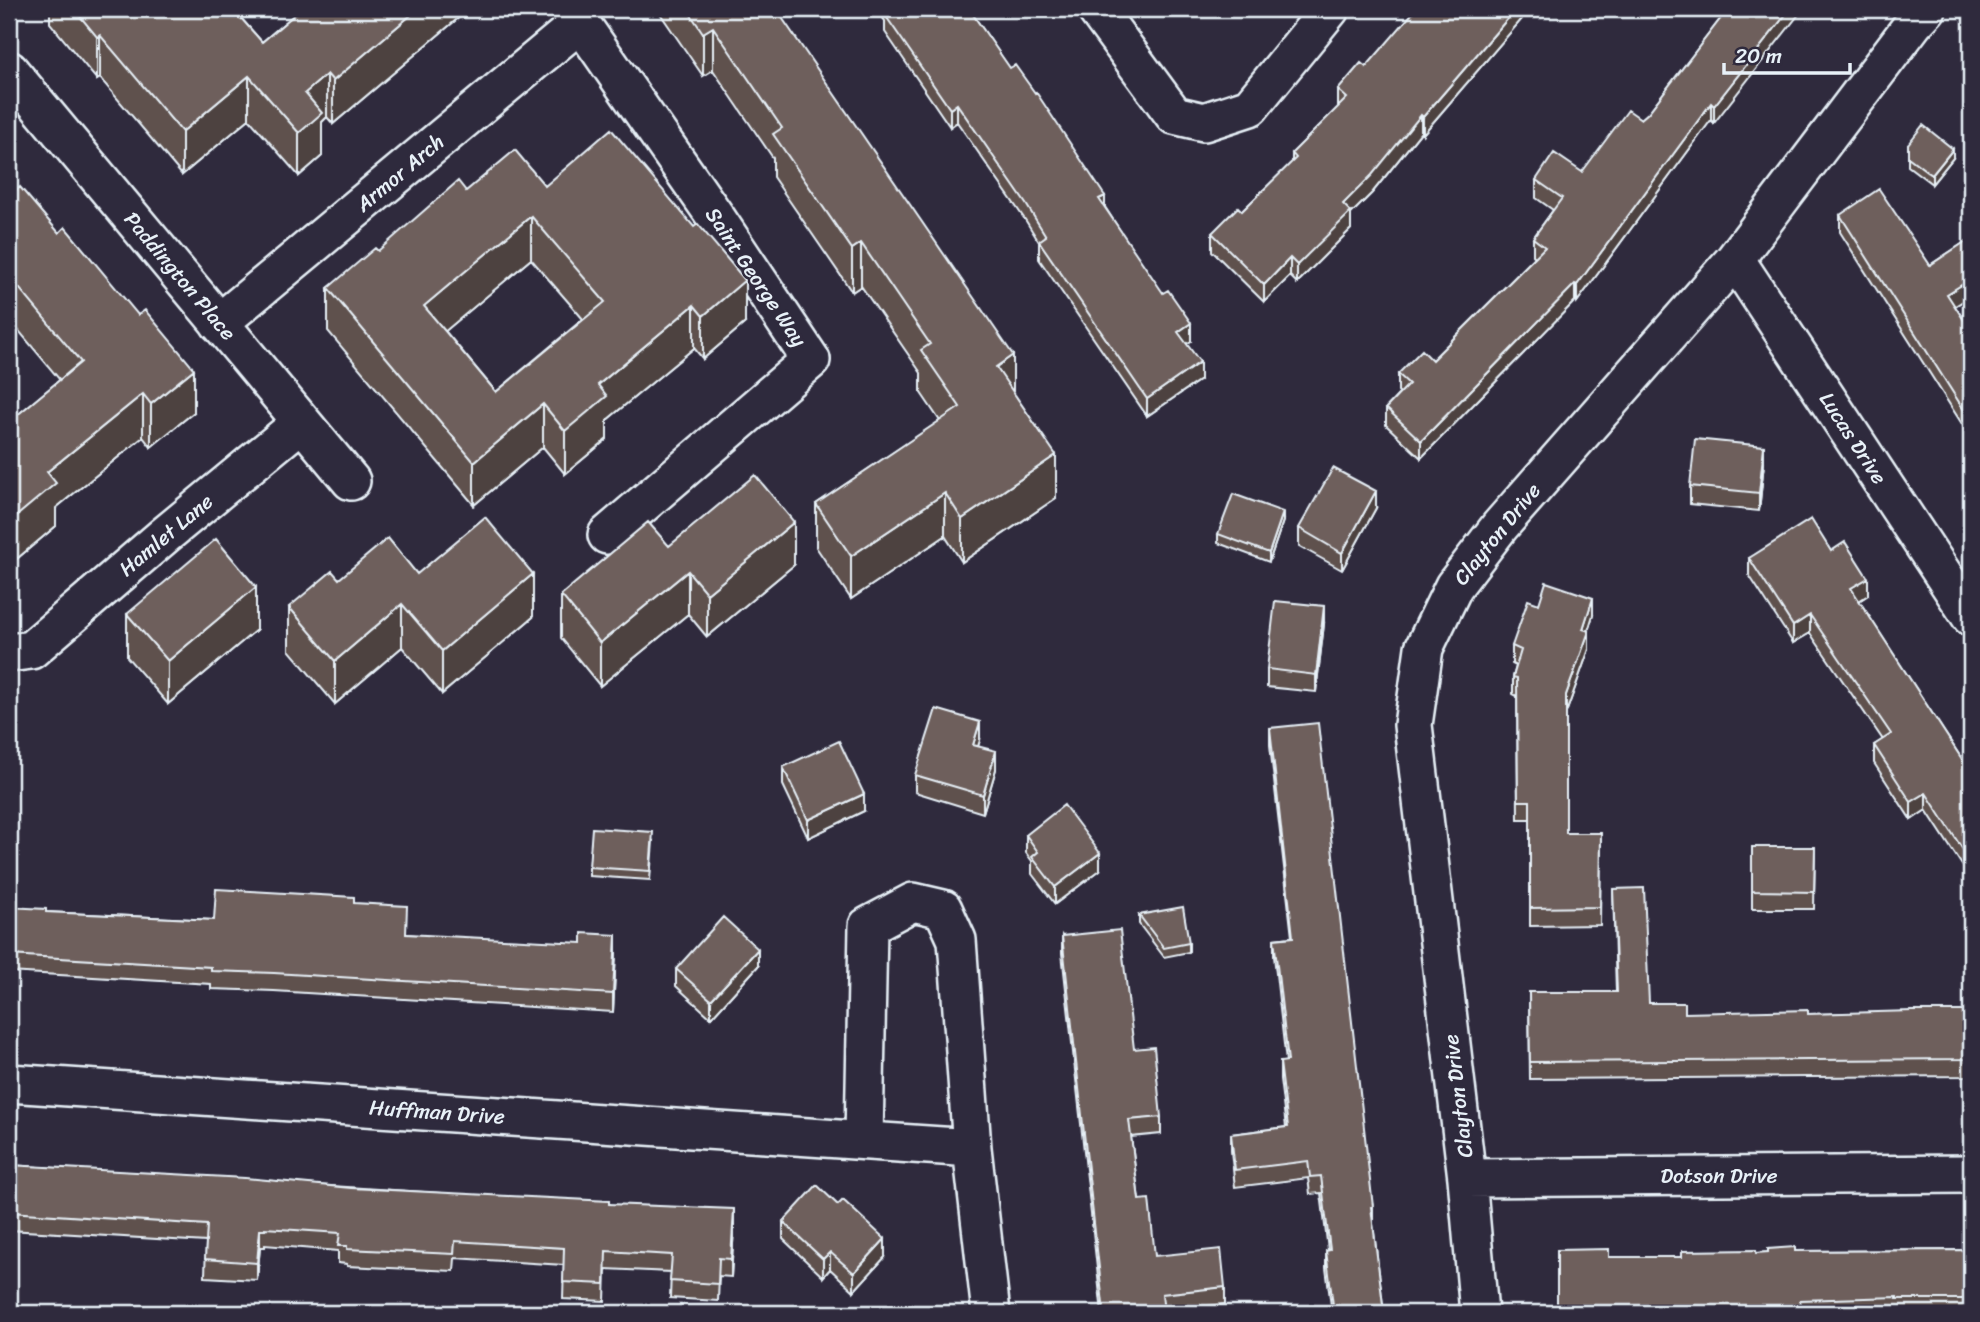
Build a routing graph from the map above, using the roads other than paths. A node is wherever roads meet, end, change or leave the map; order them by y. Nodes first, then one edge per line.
1 (1096, 9) edge
2 (1330, 9) edge
3 (1927, 9) edge
4 (576, 16) edge
5 (9, 70) edge
6 (1735, 259) junction
7 (219, 323) junction
8 (302, 422) junction
9 (352, 481) dead end
10 (607, 536) dead end
11 (1971, 617) edge
12 (20, 651) edge
13 (9, 1083) edge
14 (864, 1140) junction
15 (972, 1148) junction
16 (1971, 1174) edge
17 (1467, 1178) junction
18 (990, 1313) edge
19 (1479, 1313) edge

1 - 2 street
3 - 6 street, Clayton Drive
4 - 7 street, Armor Arch
4 - 10 street, Saint George Way
5 - 7 street, Paddington Place
6 - 11 street, Lucas Drive
6 - 17 street, Clayton Drive
7 - 8 street, Paddington Place
8 - 9 street, Paddington Place
8 - 12 street, Hamlet Lane
13 - 14 street, Huffman Drive
14 - 15 street, Huffman Drive
14 - 15 street
15 - 18 street
16 - 17 street, Dotson Drive
17 - 19 street, Clayton Drive

